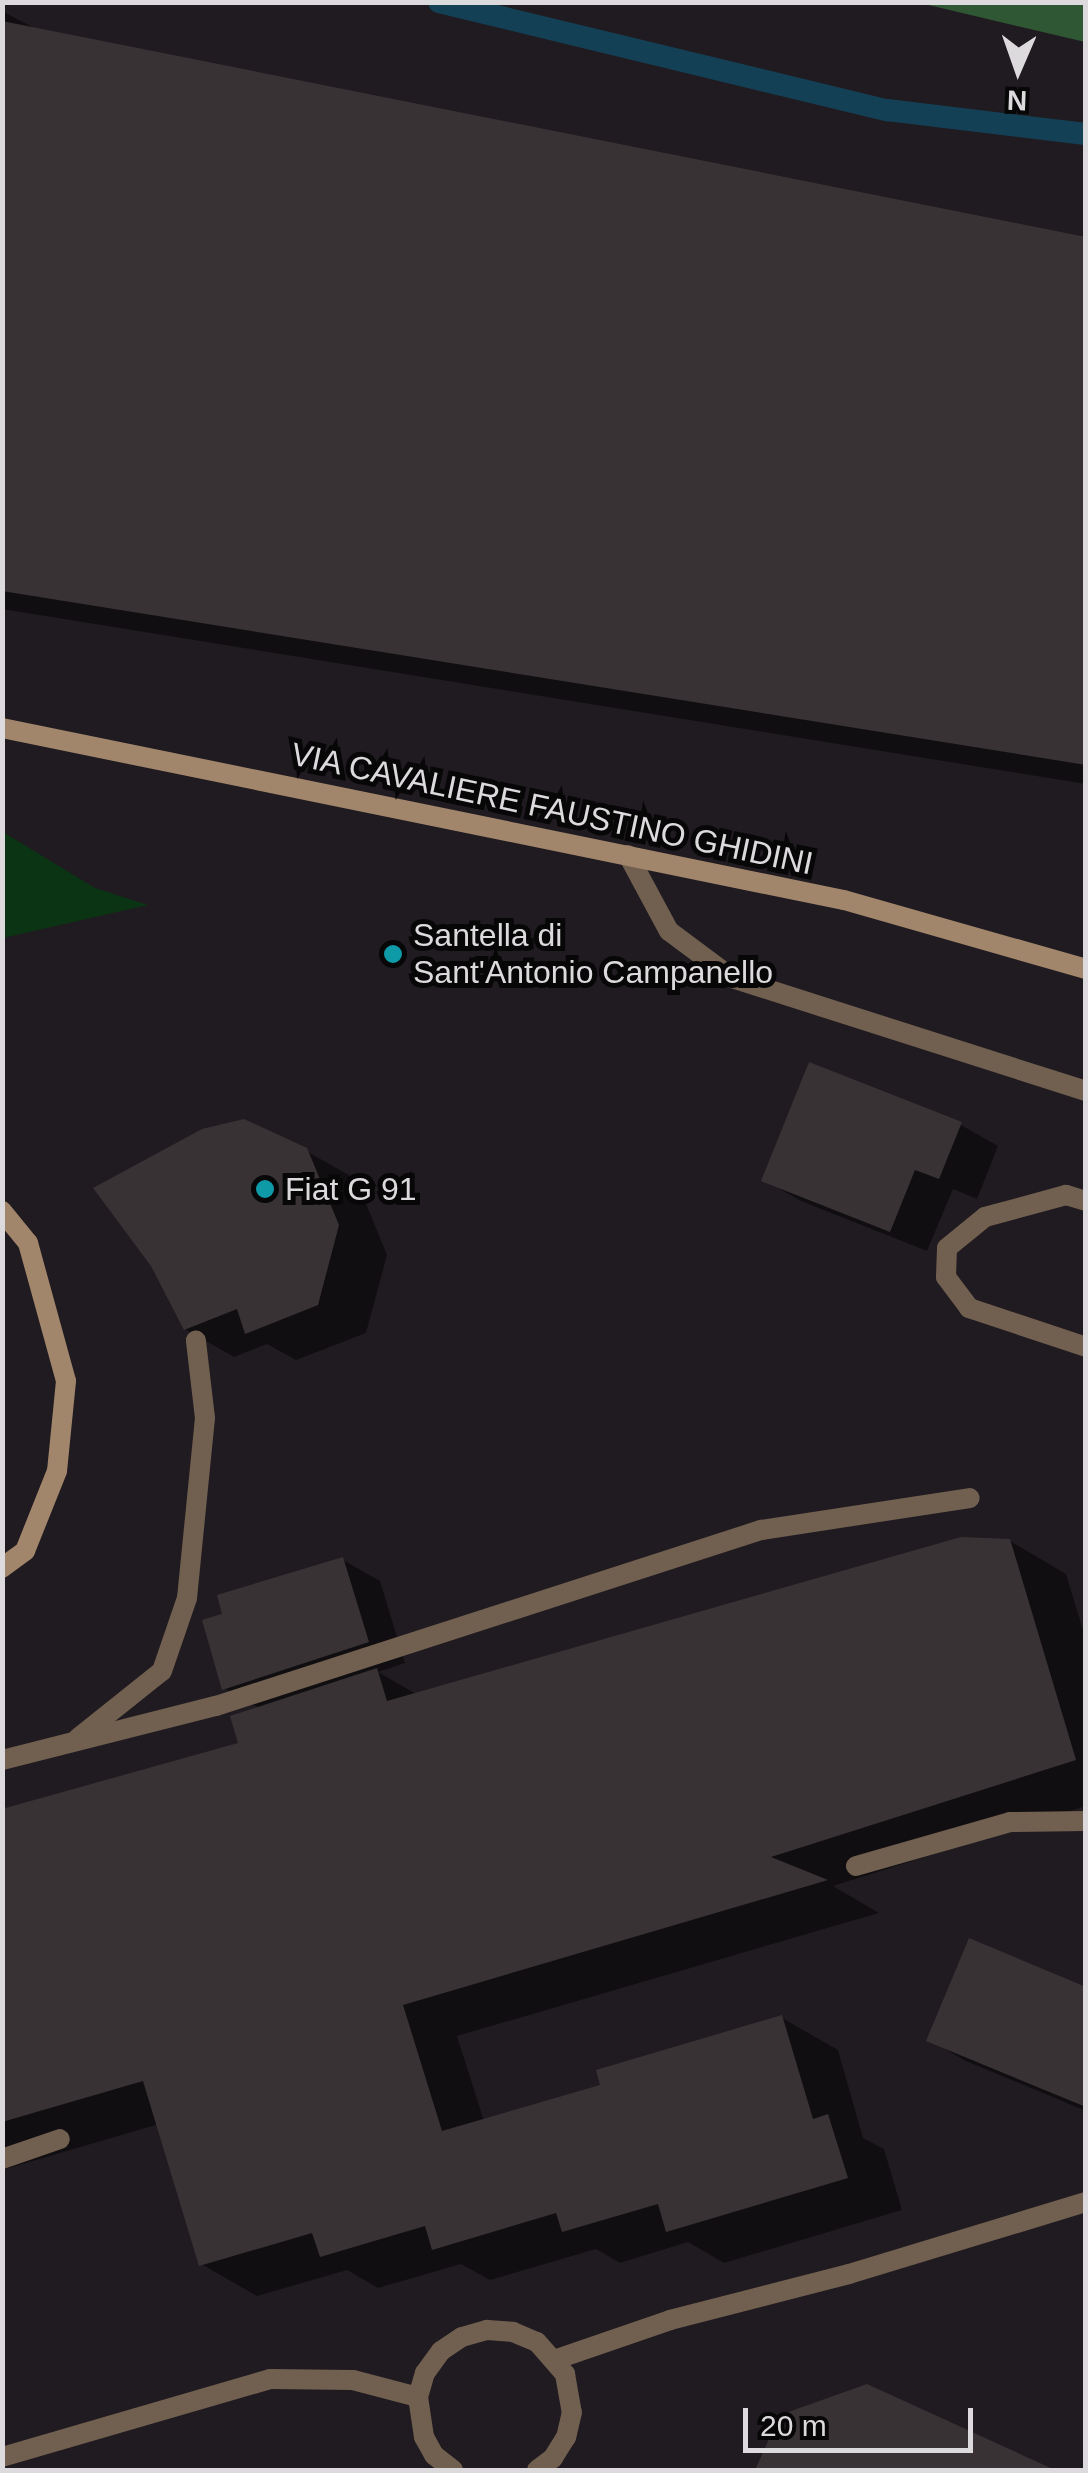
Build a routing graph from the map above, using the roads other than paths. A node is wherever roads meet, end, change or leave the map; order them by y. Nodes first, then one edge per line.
1 (2, 728) edge
2 (628, 855) junction
3 (1086, 969) edge
4 (1086, 1091) edge
5 (1086, 1201) edge
6 (2, 1211) edge
7 (196, 1341) dead end
8 (1086, 1347) edge
9 (970, 1498) dead end
10 (2, 1568) edge
11 (73, 1741) junction
12 (2, 1760) edge
13 (1086, 1820) edge
14 (856, 1866) dead end
15 (60, 2139) dead end
16 (2, 2159) edge
17 (1086, 2202) edge
18 (556, 2359) junction
19 (418, 2397) junction
20 (2, 2456) edge
21 (448, 2470) edge
22 (537, 2470) edge

1 - 2 main road, VIA CAVALIERE FAUSTINO GHIDINI
2 - 3 main road, VIA CAVALIERE FAUSTINO GHIDINI
2 - 4 street
5 - 8 street
6 - 10 main road
7 - 11 street
9 - 11 street
11 - 12 street
13 - 14 street
15 - 16 street
17 - 18 street
18 - 19 street
18 - 22 street
19 - 20 street
19 - 21 street

